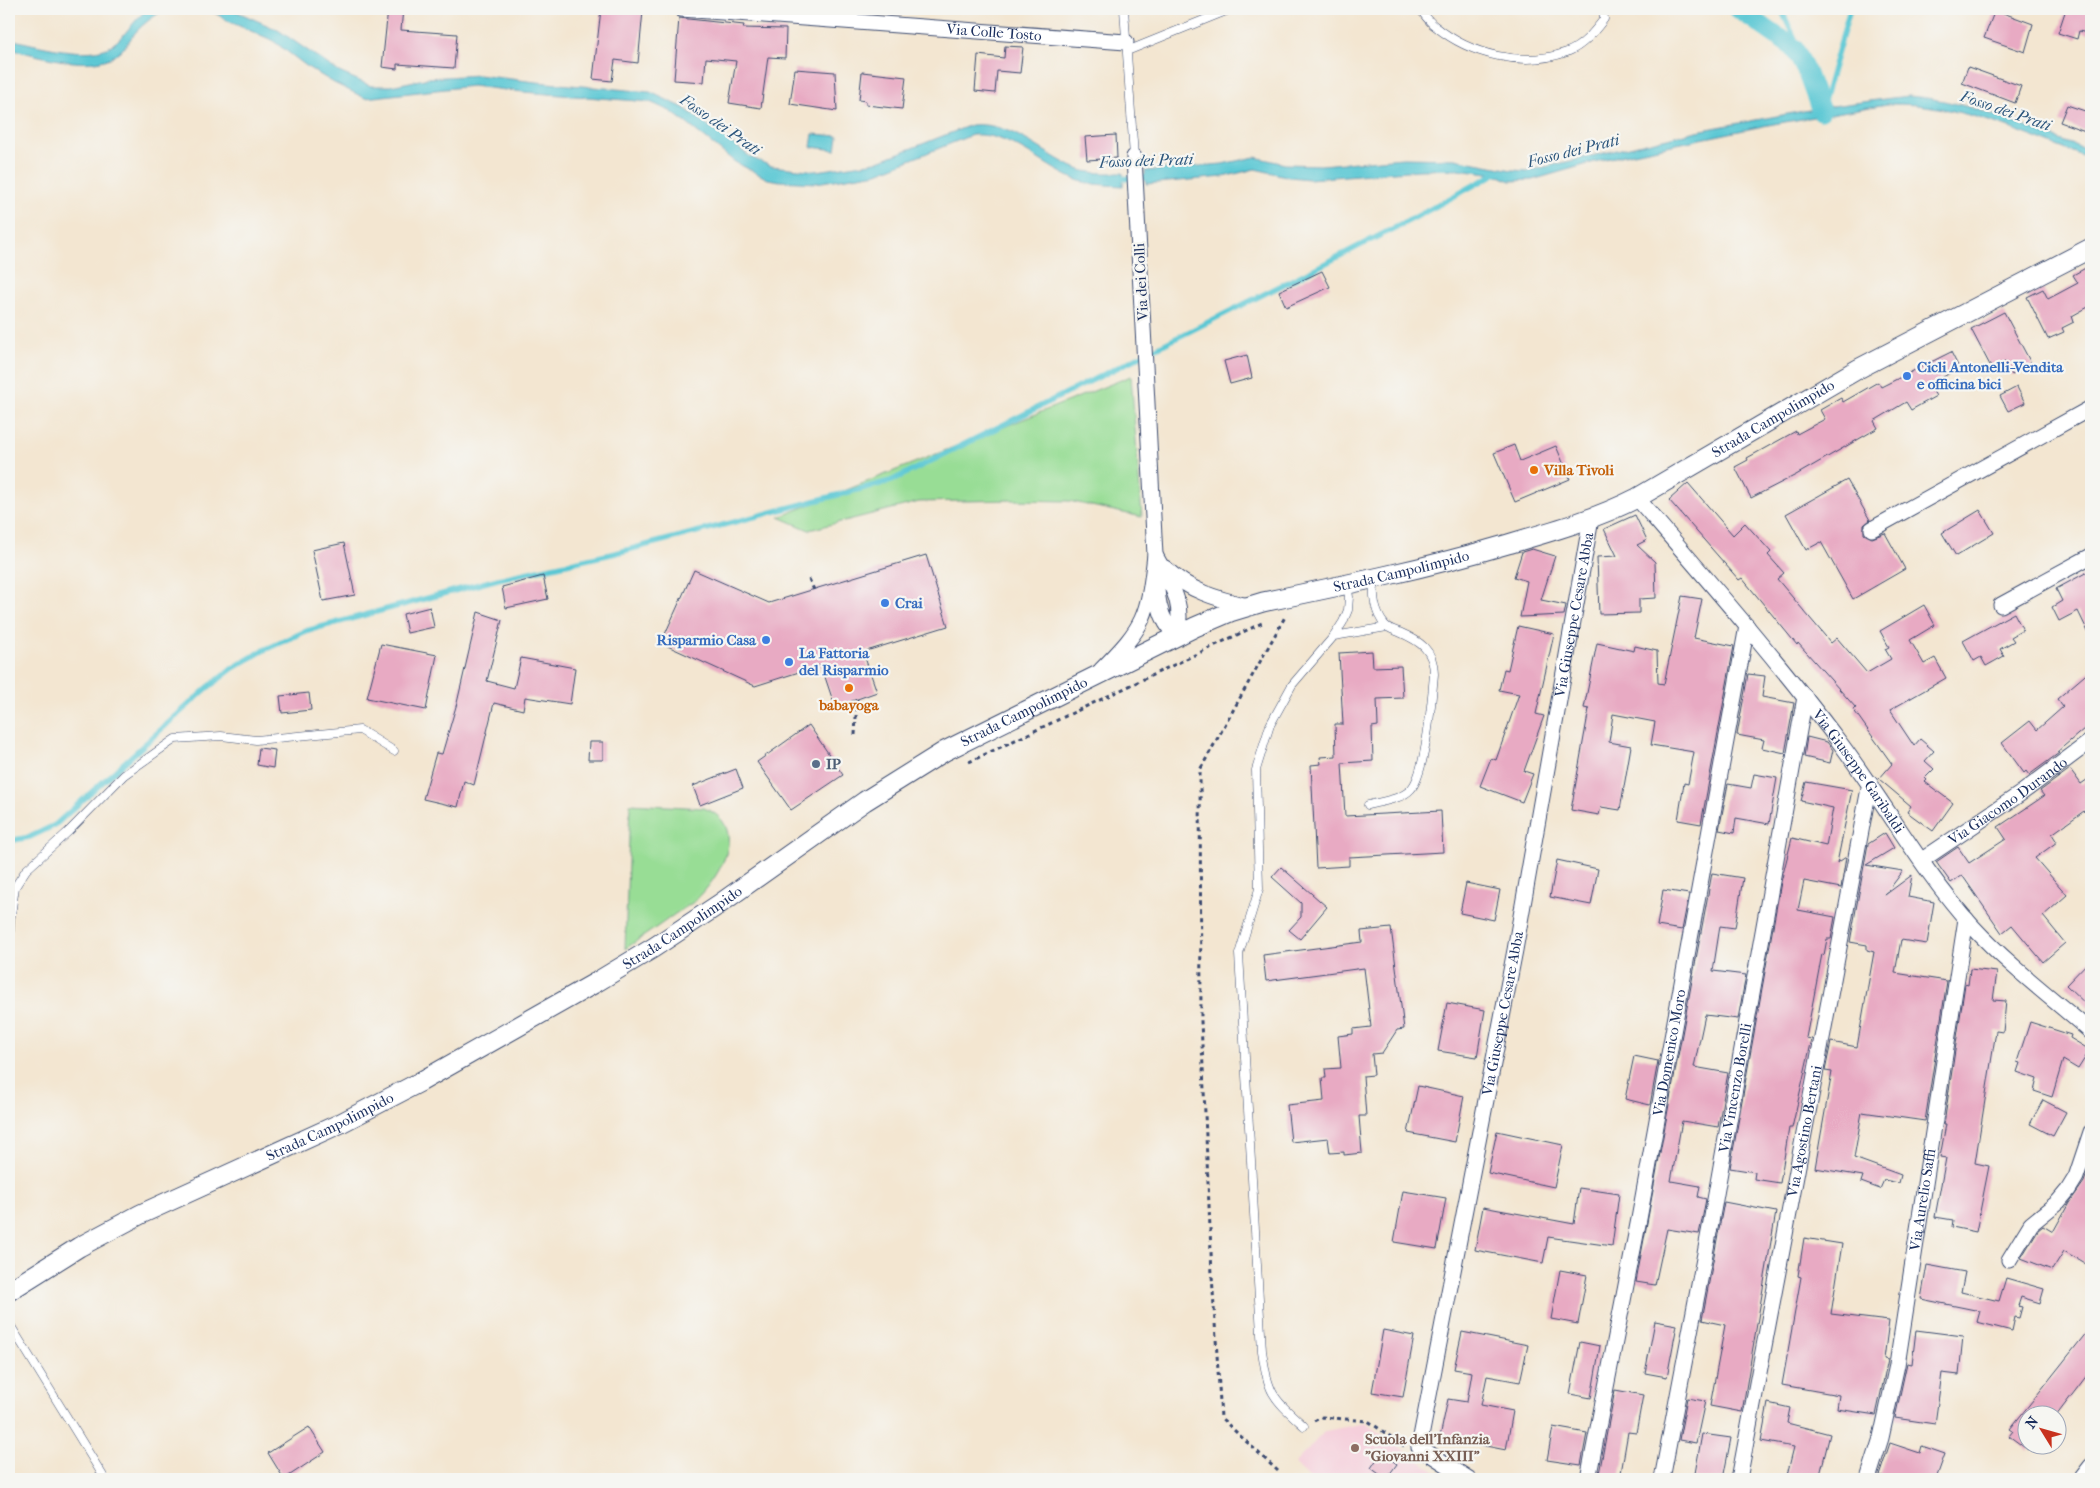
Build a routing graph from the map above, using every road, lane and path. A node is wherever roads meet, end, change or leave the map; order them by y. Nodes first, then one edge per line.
1 (681, 9) edge
2 (1124, 9) edge
3 (1232, 9) edge
4 (1420, 9) edge
5 (1604, 9) edge
6 (1126, 47) junction
7 (1134, 157) joint
8 (2091, 248) edge
9 (2091, 408) edge
10 (1637, 498) junction
11 (1592, 519) junction
12 (1872, 529) dead end
13 (1155, 555) junction
14 (2091, 556) edge
15 (1374, 578) junction
16 (809, 579) dead end
17 (1346, 584) junction
18 (814, 590) dead end
19 (2001, 605) dead end
20 (1248, 606) junction
21 (1289, 610) dead end
22 (1747, 626) junction
23 (1387, 627) junction
24 (1176, 636) junction
25 (1334, 636) junction
26 (1096, 675) junction
27 (1805, 697) junction
28 (857, 699) dead end
29 (855, 736) dead end
30 (2091, 742) edge
31 (394, 752) dead end
32 (1870, 783) junction
33 (1368, 805) dead end
34 (1922, 860) junction
35 (1966, 919) junction
36 (9, 955) edge
37 (2091, 1032) edge
38 (2091, 1132) edge
39 (2009, 1260) dead end
40 (9, 1291) edge
41 (9, 1323) edge
42 (1304, 1426) joint
43 (1408, 1449) dead end
44 (2091, 1466) edge
45 (105, 1479) edge
46 (1278, 1479) edge
47 (1469, 1479) edge
48 (1588, 1479) edge
49 (1662, 1479) edge
50 (1740, 1479) edge
51 (1868, 1479) edge
52 (2081, 1479) edge

1 - 6 street, Via Colle Tosto
2 - 6 lane, Via dei Colli
3 - 6 lane
4 - 5 lane
6 - 7 lane, Via dei Colli
7 - 13 street, Via dei Colli
8 - 10 street, Strada Campolimpido
9 - 12 street
10 - 11 street, Strada Campolimpido
10 - 22 street, Via Giuseppe Garibaldi
11 - 15 street, Strada Campolimpido
11 - 47 street, Via Giuseppe Cesare Abba
13 - 20 street
13 - 24 street, Via dei Colli
13 - 26 street, Via dei Colli
14 - 19 street
15 - 17 street, Strada Campolimpido
15 - 23 lane
16 - 18 path
17 - 20 street, Strada Campolimpido
17 - 25 lane
20 - 24 street, Strada Campolimpido
21 - 46 path
22 - 27 street, Via Giuseppe Garibaldi
22 - 48 street, Via Domenico Moro
23 - 25 lane
23 - 33 lane
24 - 26 street, Strada Campolimpido
25 - 42 lane
26 - 40 street, Strada Campolimpido
27 - 32 street, Via Giuseppe Garibaldi
27 - 49 street, Via Vincenzo Borelli
28 - 29 path
30 - 34 street, Via Giacomo Durando
31 - 36 lane
32 - 34 street, Via Giuseppe Garibaldi
32 - 50 street, Via Agostino Bertani
34 - 35 street, Via Giuseppe Garibaldi
35 - 37 street, Via Giuseppe Garibaldi
35 - 51 street, Via Aurelio Saffi
38 - 39 street
41 - 45 lane
42 - 43 path
44 - 52 street

